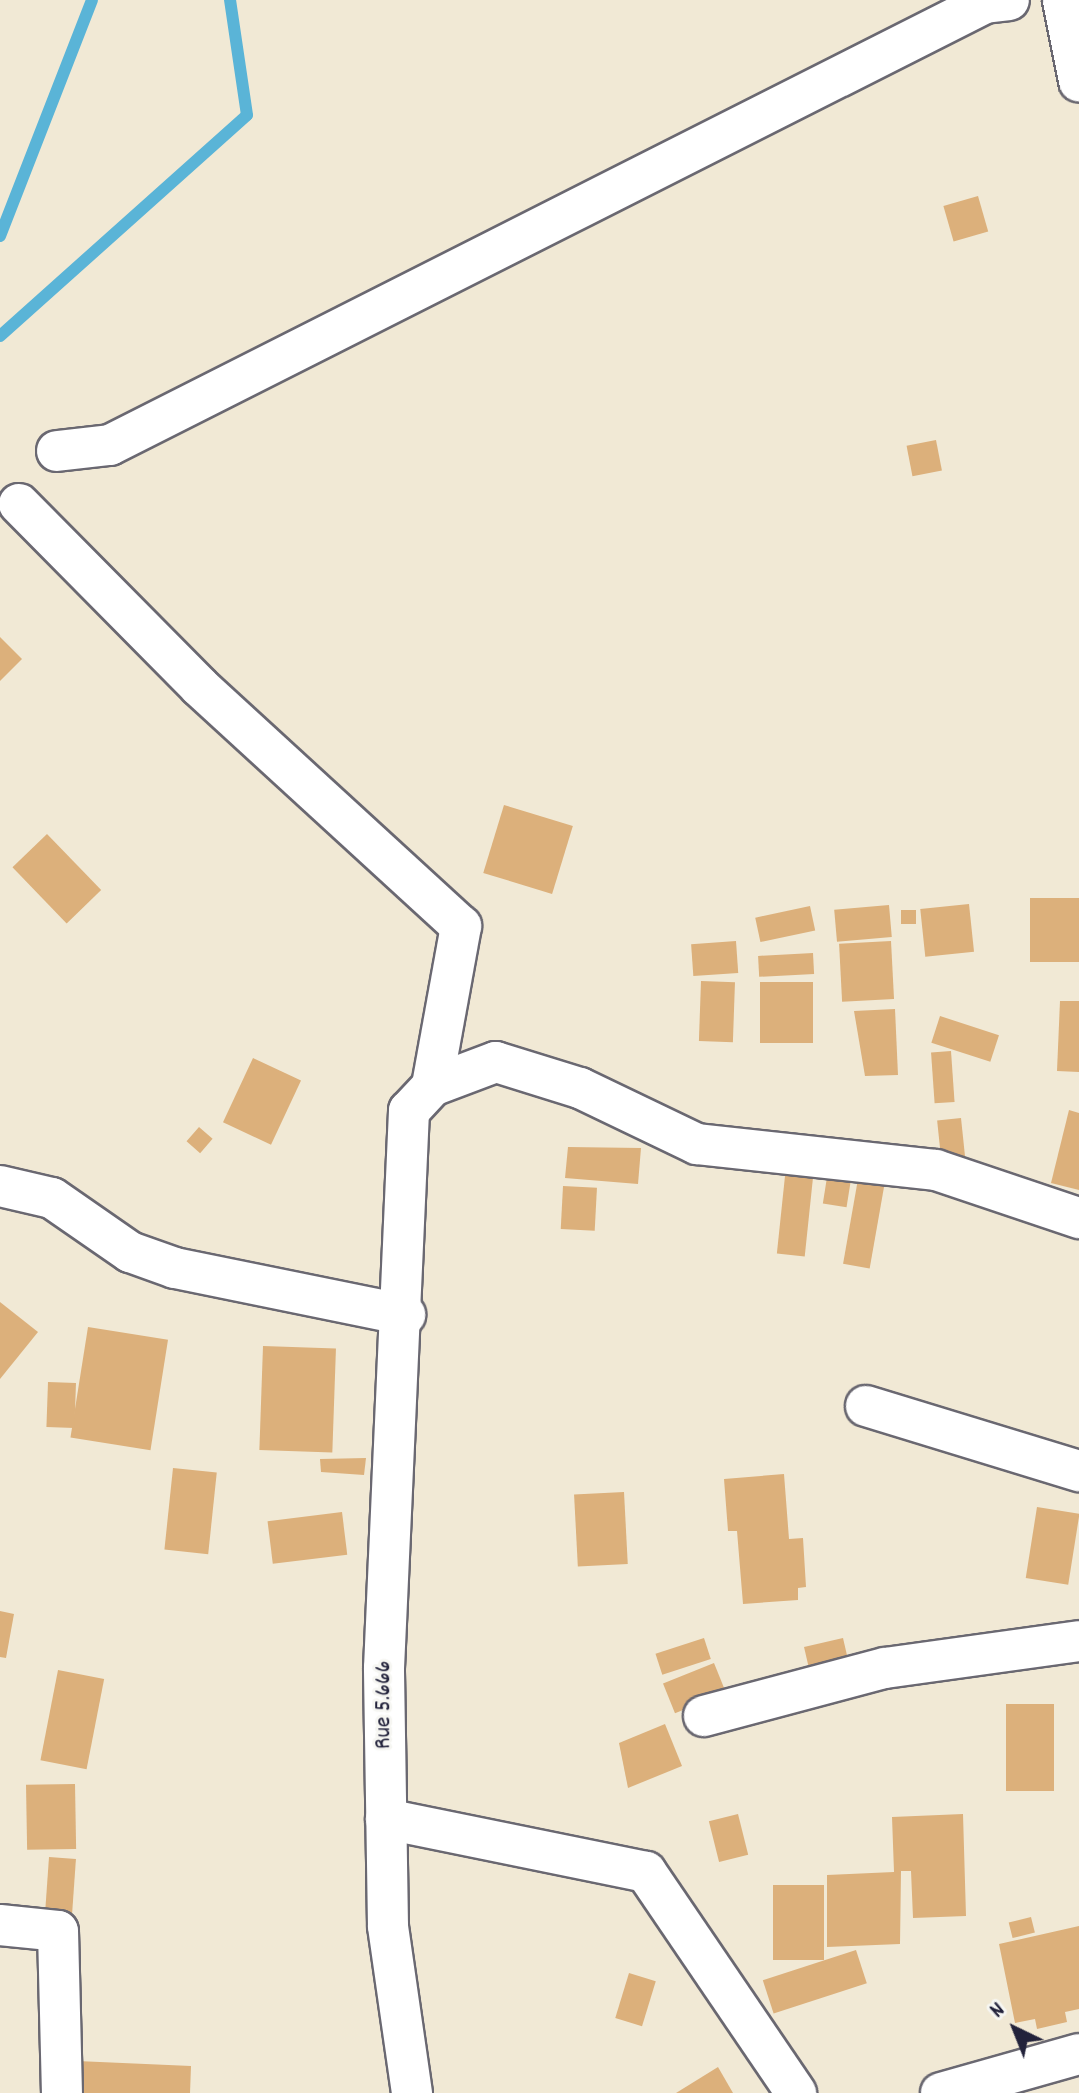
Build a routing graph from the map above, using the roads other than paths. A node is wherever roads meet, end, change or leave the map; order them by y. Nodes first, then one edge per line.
1 (1009, 0) edge
2 (1063, 0) edge
3 (1079, 81) edge
4 (57, 451) dead end
5 (19, 504) dead end
6 (432, 1086) junction
7 (0, 1186) edge
8 (1079, 1218) edge
9 (405, 1315) junction
10 (866, 1406) dead end
11 (1079, 1471) edge
12 (1079, 1641) edge
13 (704, 1716) dead end
14 (386, 1819) junction
15 (0, 1925) edge
16 (1079, 2054) edge
17 (62, 2093) edge
18 (412, 2093) edge
19 (796, 2093) edge
20 (941, 2093) edge

1 - 4 street
2 - 3 street
5 - 6 street
6 - 8 street
6 - 9 street, Rue 5.666
7 - 9 street
9 - 14 street, Rue 5.666
10 - 11 street
12 - 13 street
14 - 18 street, Rue 5.666
14 - 19 street
15 - 17 street
16 - 20 street

